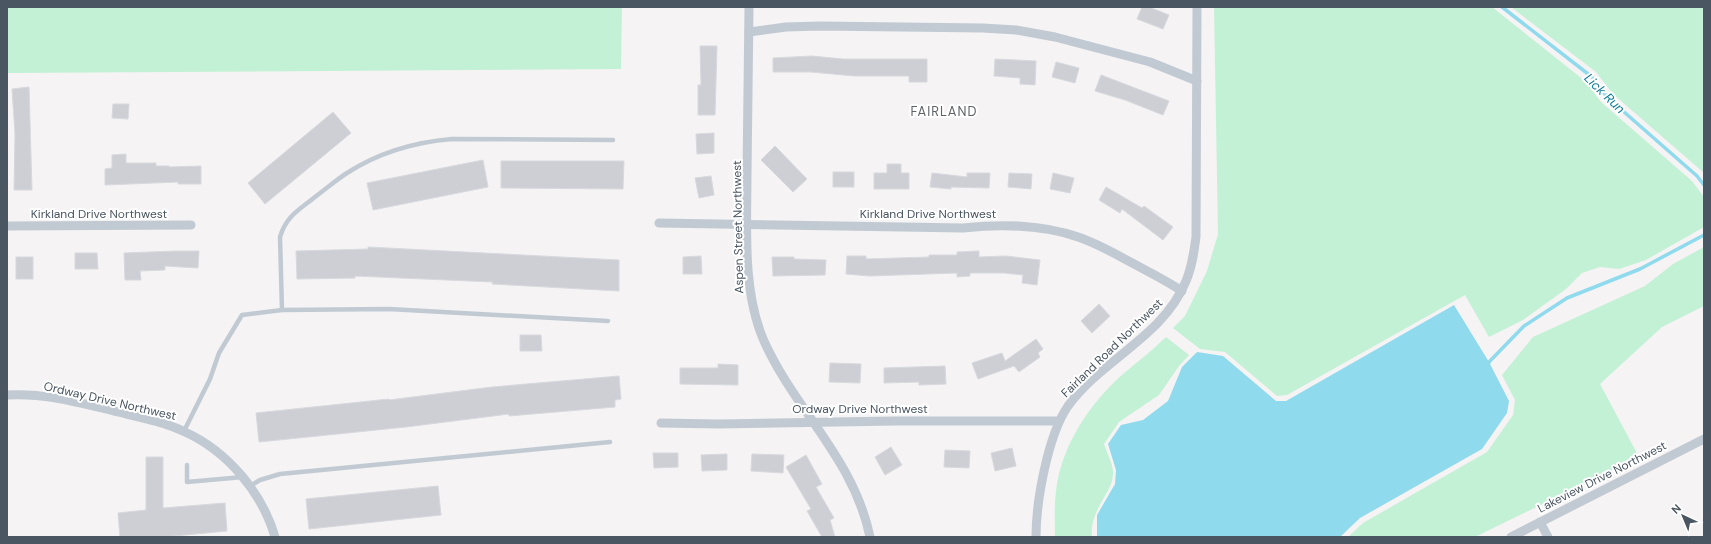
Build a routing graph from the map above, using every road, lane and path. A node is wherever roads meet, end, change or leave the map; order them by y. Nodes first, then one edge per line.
1 (749, 7) edge
2 (1197, 7) edge
3 (749, 32) junction
4 (1196, 81) junction
5 (613, 140) dead end
6 (659, 223) dead end
7 (192, 225) dead end
8 (747, 225) junction
9 (7, 226) edge
10 (1182, 291) junction
11 (282, 310) junction
12 (608, 320) dead end
13 (7, 395) edge
14 (1059, 421) junction
15 (813, 422) junction
16 (661, 423) dead end
17 (184, 431) junction
18 (1704, 439) edge
19 (610, 442) dead end
20 (187, 465) dead end
21 (242, 477) junction
22 (250, 486) junction
23 (1540, 522) junction
24 (275, 537) edge
25 (870, 537) edge
26 (1036, 537) edge
27 (1511, 537) edge
28 (1548, 537) edge

1 - 3 street, Aspen Street Northwest
2 - 4 street, Fairland Road Northwest
3 - 4 street
3 - 8 street, Aspen Street Northwest
4 - 10 street, Fairland Road Northwest
5 - 11 lane
6 - 8 street, Kirkland Drive Northwest
7 - 9 street, Kirkland Drive Northwest
8 - 10 street, Kirkland Drive Northwest
8 - 15 street, Aspen Street Northwest
10 - 14 street, Fairland Road Northwest
11 - 12 lane
11 - 17 lane
13 - 17 street, Ordway Drive Northwest
14 - 15 street, Ordway Drive Northwest
14 - 26 street, Fairland Road Northwest
15 - 16 street, Ordway Drive Northwest
15 - 25 street, Aspen Street Northwest
17 - 21 street, Ordway Drive Northwest
18 - 23 street, Lakeview Drive Northwest
19 - 22 lane
20 - 21 lane
21 - 22 street, Ordway Drive Northwest
22 - 24 street, Ordway Drive Northwest
23 - 27 street, Lakeview Drive Northwest
23 - 28 street

